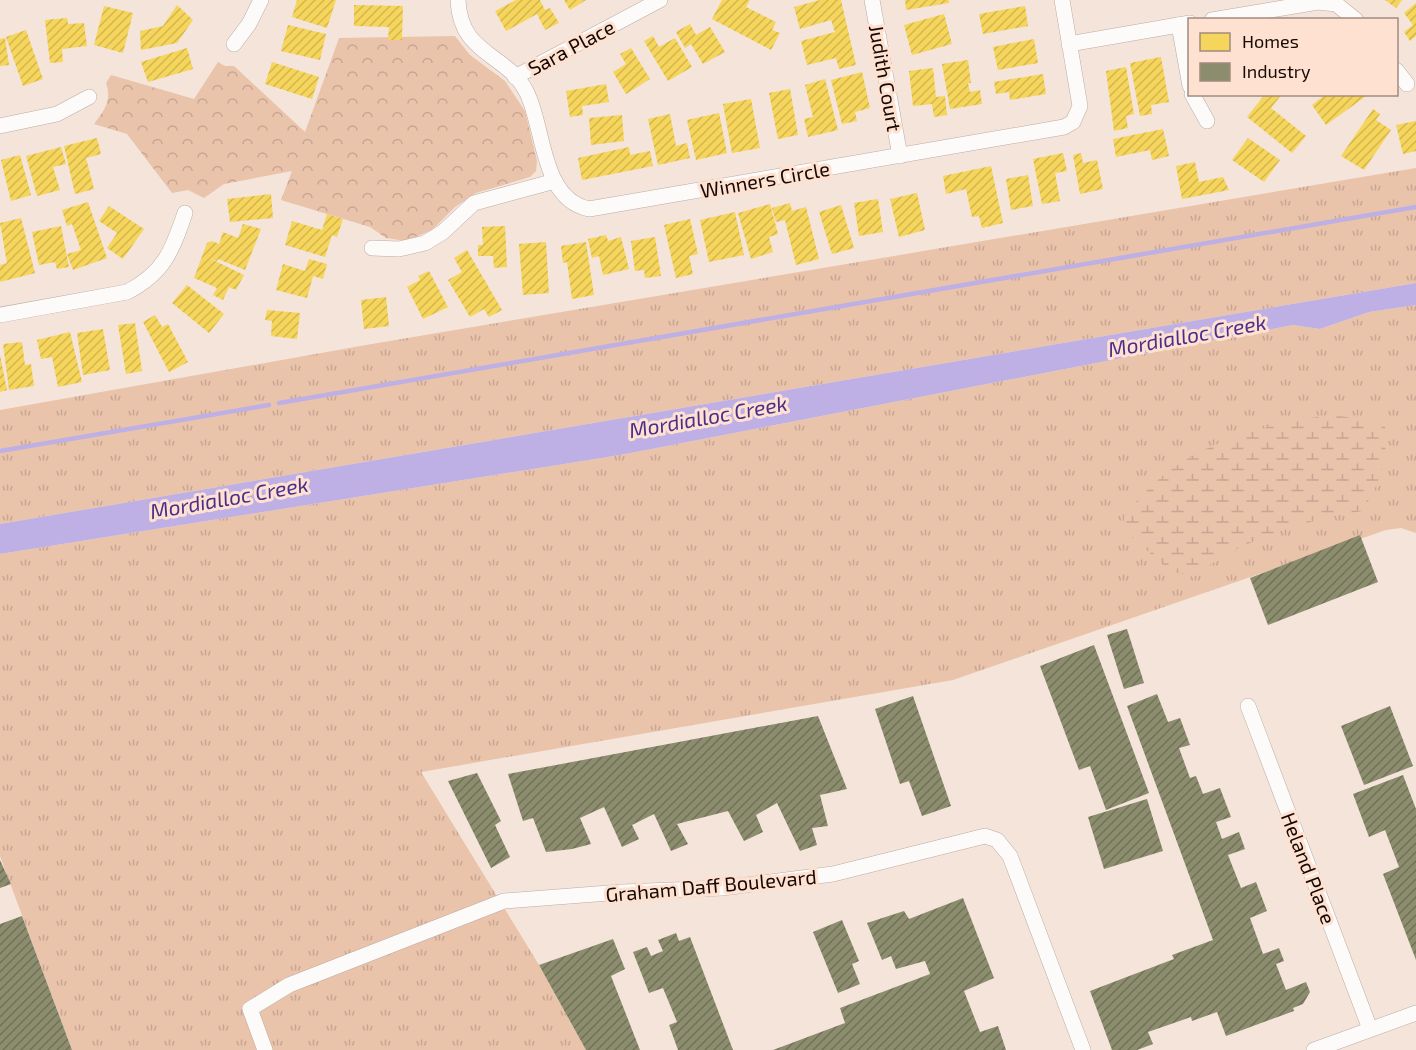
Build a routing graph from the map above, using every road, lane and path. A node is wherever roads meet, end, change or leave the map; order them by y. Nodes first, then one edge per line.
1 (261, 0) edge
2 (458, 0) edge
3 (660, 0) edge
4 (872, 0) edge
5 (1062, 0) edge
6 (1254, 6) edge
7 (1218, 18) edge
8 (1354, 18) edge
9 (1184, 24) edge
10 (234, 44) dead end
11 (1070, 45) junction
12 (1188, 65) edge
13 (1398, 73) edge
14 (515, 77) junction
15 (1407, 84) dead end
16 (1193, 96) edge
17 (89, 97) dead end
18 (1207, 121) dead end
19 (0, 126) edge
20 (900, 156) junction
21 (555, 181) junction
22 (185, 213) dead end
23 (372, 248) dead end
24 (0, 315) edge
25 (1248, 706) dead end
26 (1416, 1013) edge
27 (1370, 1029) junction
28 (265, 1050) edge
29 (1083, 1050) edge
30 (1314, 1050) edge

1 - 10 street
2 - 14 street, Winners Circle
3 - 14 street, Sara Place
4 - 20 street, Judith Court
5 - 11 street, Winners Circle
6 - 7 street
6 - 8 street
9 - 11 street
9 - 12 street
11 - 20 street, Winners Circle
13 - 15 street
14 - 21 street, Winners Circle
16 - 18 street
17 - 19 street
20 - 21 street, Winners Circle
21 - 23 street
22 - 24 street
25 - 27 street, Heland Place
26 - 27 street
27 - 30 street
28 - 29 street, Graham Daff Boulevard

